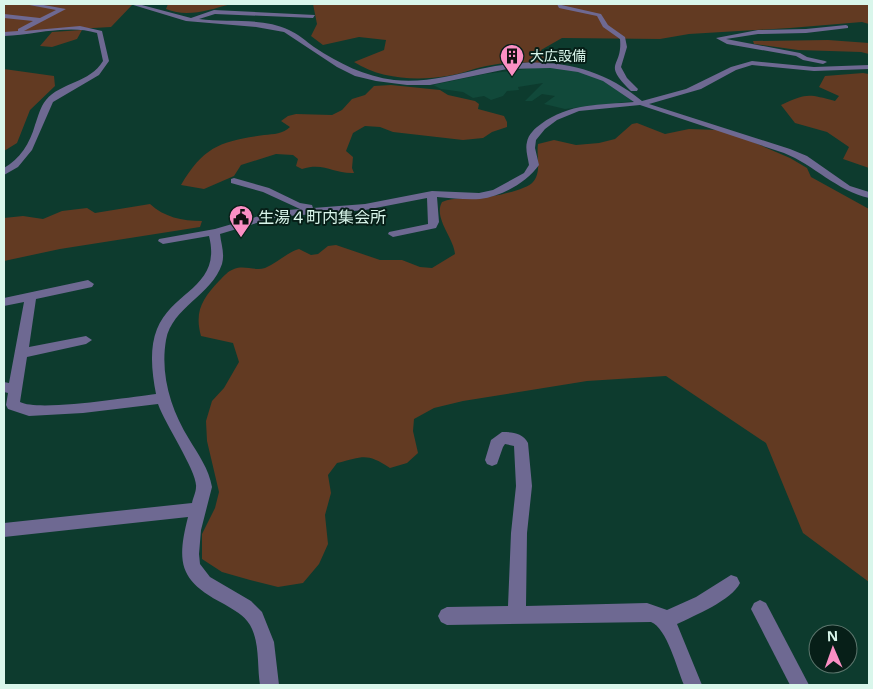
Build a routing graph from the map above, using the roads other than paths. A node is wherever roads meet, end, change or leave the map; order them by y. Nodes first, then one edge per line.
1 (27, 4) edge
2 (133, 4) edge
3 (560, 4) edge
4 (265, 9) dead end
5 (256, 14) junction
6 (4, 16) edge
7 (312, 16) dead end
8 (41, 20) junction
9 (190, 20) junction
10 (846, 27) dead end
11 (14, 33) junction
12 (4, 34) edge
13 (857, 68) junction
14 (869, 69) edge
15 (640, 103) junction
16 (4, 172) edge
17 (234, 181) dead end
18 (432, 194) junction
19 (869, 195) edge
20 (376, 205) junction
21 (216, 232) junction
22 (393, 234) dead end
23 (164, 241) dead end
24 (88, 284) dead end
25 (31, 297) junction
26 (4, 302) edge
27 (86, 340) dead end
28 (23, 353) junction
29 (10, 388) edge
30 (163, 398) junction
31 (492, 460) dead end
32 (198, 509) junction
33 (4, 530) edge
34 (731, 583) dead end
35 (760, 609) dead end
36 (517, 614) junction
37 (447, 616) dead end
38 (666, 620) junction
39 (269, 685) edge
40 (692, 685) edge
41 (800, 685) edge

1 - 8 street
2 - 9 street
3 - 15 street
4 - 5 street
5 - 7 street
5 - 9 street
6 - 8 street
8 - 11 street
9 - 15 street
10 - 13 street
11 - 12 street
11 - 16 street
13 - 14 street
13 - 15 street
15 - 18 street
15 - 19 street
17 - 20 street
18 - 20 street
18 - 22 street
20 - 21 street
21 - 23 street
21 - 30 street
24 - 25 street
25 - 26 street
25 - 28 street
27 - 28 street
28 - 29 street
29 - 30 street
30 - 32 street
31 - 36 street
32 - 33 street
32 - 39 street
34 - 38 street
35 - 41 street
36 - 37 street
36 - 38 street
38 - 40 street

